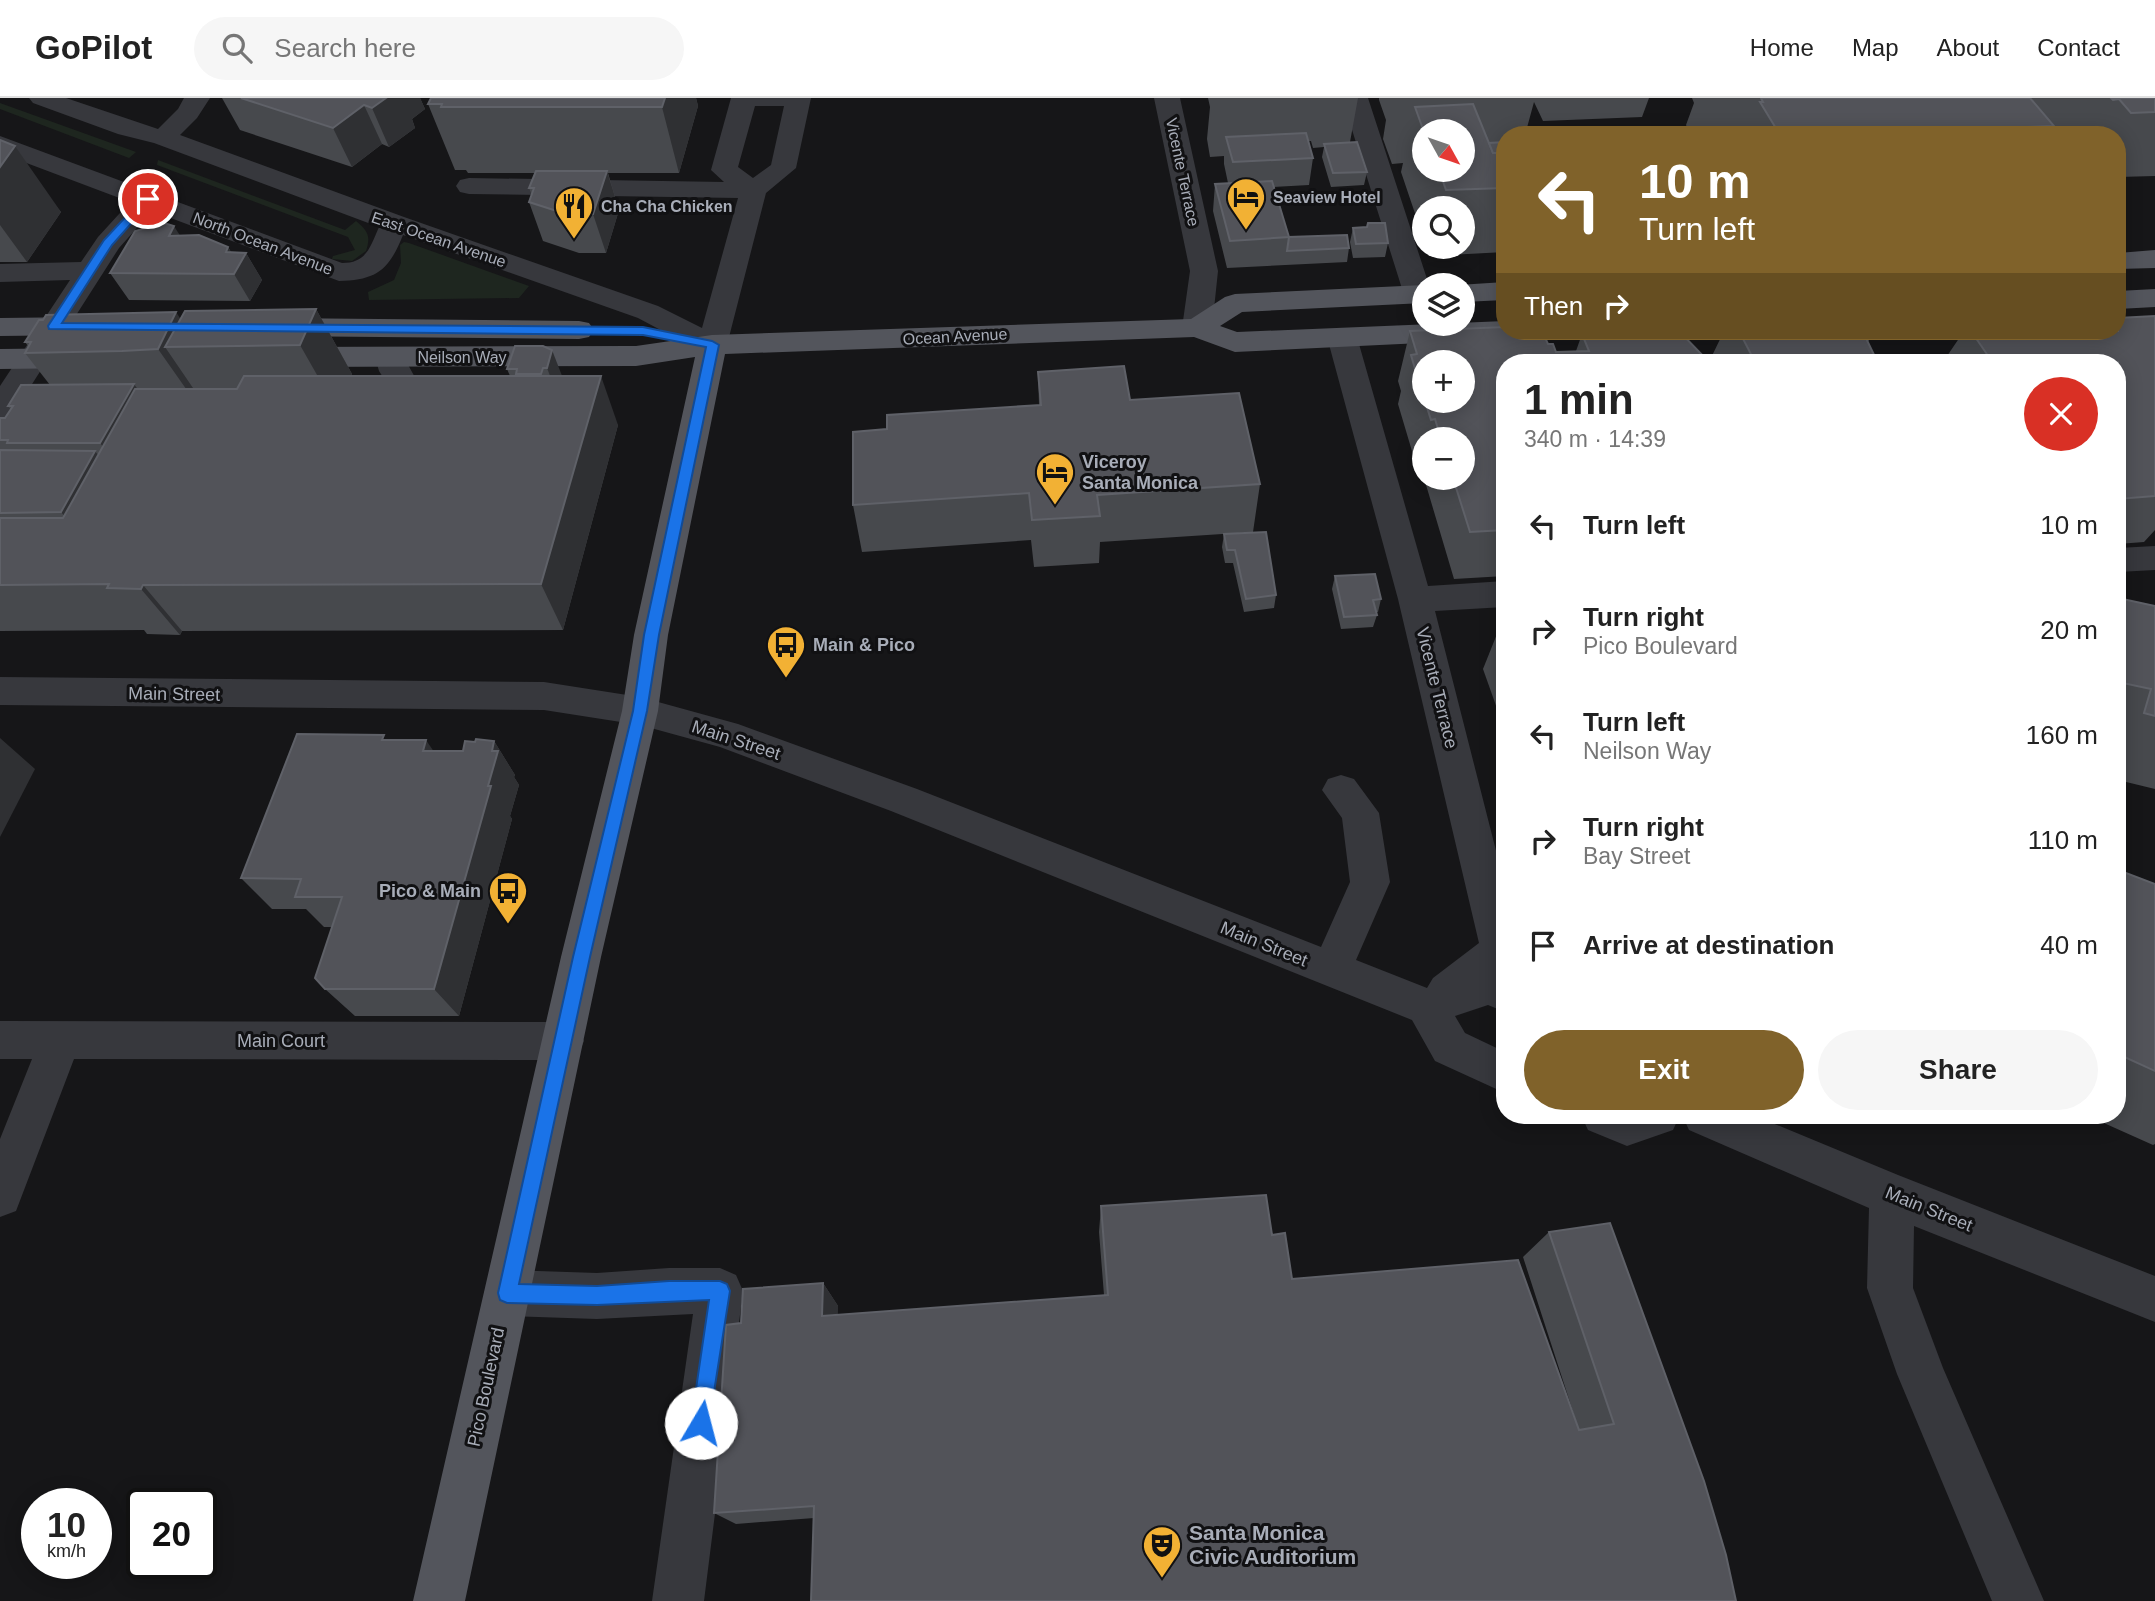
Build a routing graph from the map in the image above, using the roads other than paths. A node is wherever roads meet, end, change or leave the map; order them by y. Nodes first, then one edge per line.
1 (42, 98) edge
2 (197, 98) edge
3 (744, 98) edge
4 (798, 98) edge
5 (1167, 98) edge
6 (1355, 98) edge
7 (163, 138) junction
8 (0, 144) edge
9 (468, 186) dead end
10 (754, 190) junction
11 (148, 199) junction
12 (394, 223) junction
13 (2155, 259) edge
14 (2126, 261) edge
15 (89, 271) junction
16 (0, 272) edge
17 (1414, 273) edge
18 (1496, 291) edge
19 (1475, 292) edge
20 (1412, 295) edge
21 (1360, 298) junction
22 (2155, 298) edge
23 (2126, 300) edge
24 (116, 325) edge
25 (54, 326) junction
26 (0, 327) edge
27 (244, 327) edge
28 (1197, 328) junction
29 (1496, 330) edge
30 (1342, 337) junction
31 (712, 345) junction
32 (565, 356) junction
33 (390, 357) junction
34 (113, 358) edge
35 (265, 358) edge
36 (0, 359) edge
37 (34, 359) junction
38 (520, 385) edge
39 (472, 395) edge
40 (0, 410) edge
41 (2155, 558) edge
42 (2126, 560) edge
43 (1496, 594) edge
44 (1415, 599) junction
45 (0, 691) edge
46 (640, 711) junction
47 (1340, 790) dead end
48 (1496, 926) edge
49 (1496, 955) edge
50 (1331, 971) junction
51 (1496, 989) edge
52 (1427, 1007) junction
53 (0, 1040) edge
54 (61, 1040) junction
55 (563, 1041) junction
56 (1496, 1069) edge
57 (1725, 1124) edge
58 (0, 1195) edge
59 (1892, 1195) junction
60 (507, 1293) junction
61 (2155, 1298) edge
62 (439, 1601) edge
63 (678, 1601) edge
64 (2018, 1601) edge

1 - 7 street
2 - 7 street
3 - 4 street
3 - 10 street
4 - 10 street
5 - 28 street, Vicente Terrace
6 - 17 street
7 - 12 street, East Ocean Avenue
8 - 11 street
9 - 10 street
10 - 31 street, Pico Boulevard
11 - 12 street, North Ocean Avenue
11 - 15 street
12 - 31 street, East Ocean Avenue
13 - 14 main road
15 - 16 street
15 - 25 street
18 - 19 main road
20 - 21 main road
21 - 28 main road
21 - 30 main road
22 - 23 main road
24 - 25 main road
25 - 26 main road
25 - 37 street
27 - 31 main road, Neilson Way
28 - 30 main road, Ocean Avenue
28 - 31 main road, Ocean Avenue
29 - 30 main road, Ocean Avenue
30 - 44 street, Vicente Terrace
31 - 32 main road, Neilson Way
31 - 46 main road, Pico Boulevard
32 - 33 main road, Neilson Way
32 - 38 street
33 - 35 main road, Neilson Way
33 - 39 street
34 - 37 main road
36 - 37 main road
37 - 40 street
41 - 42 street
43 - 44 street
44 - 48 street, Vicente Terrace
45 - 46 street, Main Street
46 - 50 street, Main Street
46 - 55 main road, Pico Boulevard
47 - 50 street
49 - 52 street, Vicente Terrace
50 - 52 street, Main Street
51 - 52 street
52 - 56 street
53 - 54 street, Main Court
54 - 55 street, Main Court
54 - 58 street
55 - 60 main road, Pico Boulevard
57 - 59 street, Main Street
59 - 61 street, Main Street
59 - 64 street
60 - 62 main road, Pico Boulevard
60 - 63 street

